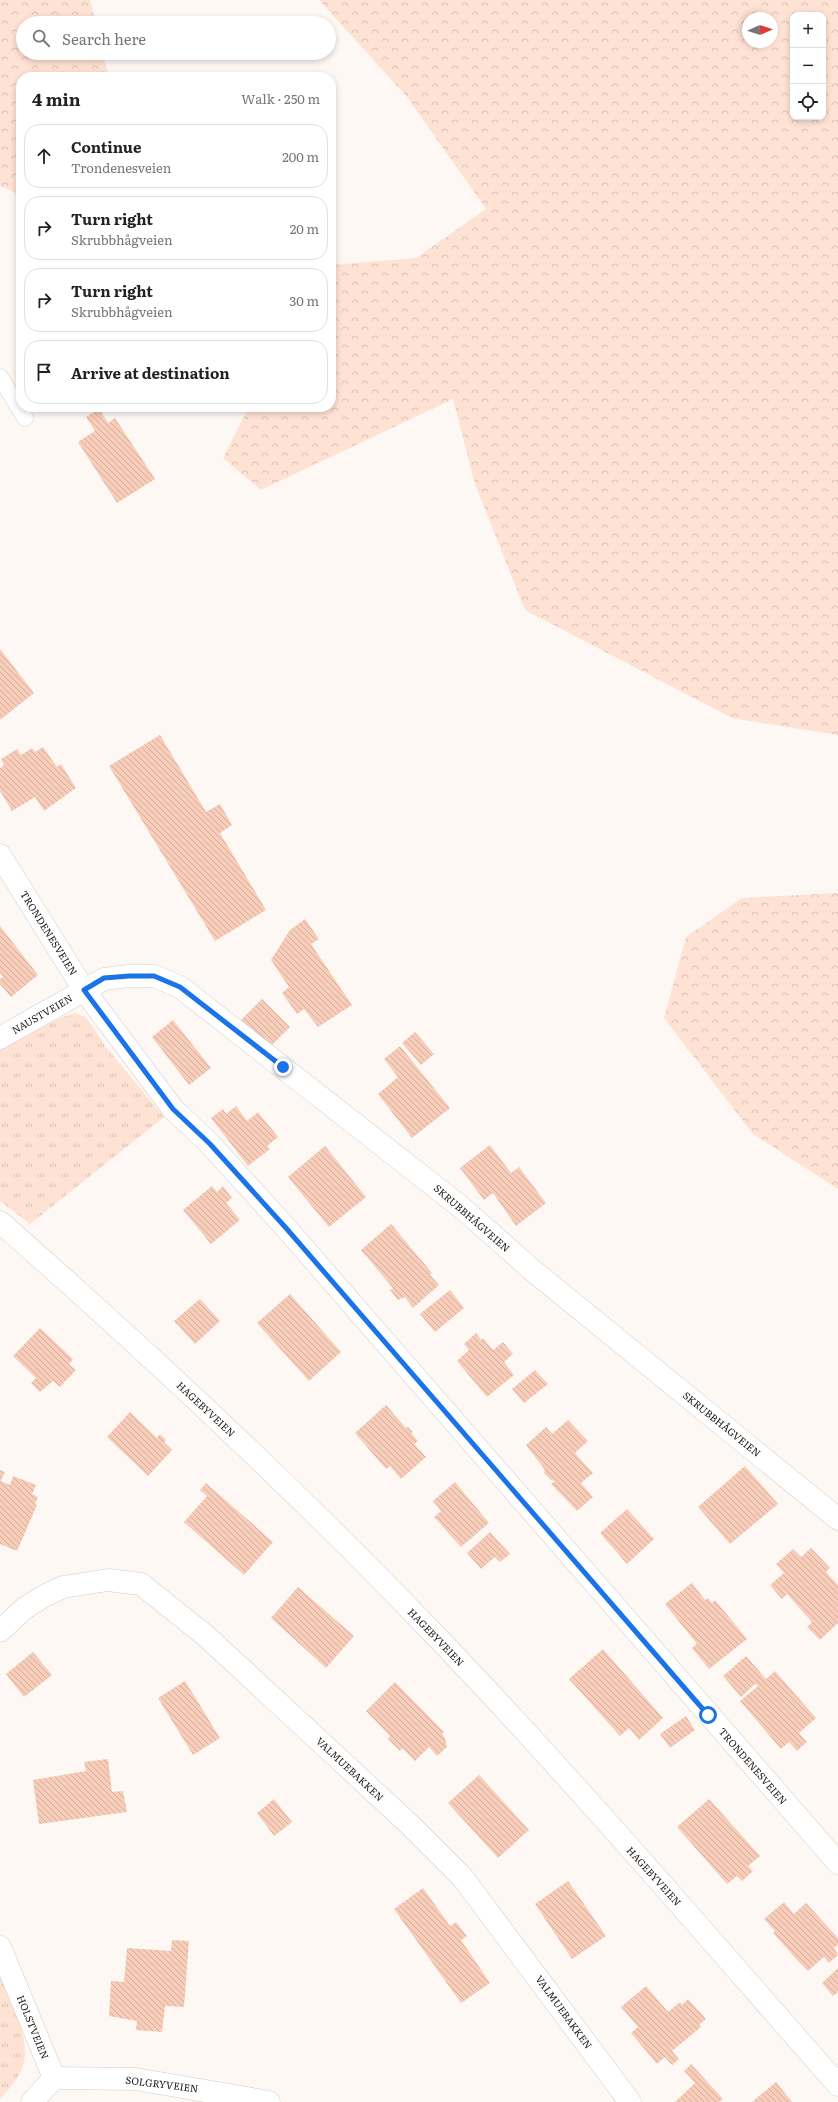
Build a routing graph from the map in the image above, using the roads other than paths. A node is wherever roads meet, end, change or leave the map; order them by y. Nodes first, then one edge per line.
1 (0, 377) edge
2 (16, 403) edge
3 (21, 412) edge
4 (25, 418) dead end
5 (0, 855) edge
6 (84, 990) junction
7 (0, 1038) edge
8 (0, 1222) edge
9 (838, 1518) edge
10 (0, 1631) edge
11 (838, 1863) edge
12 (0, 1947) edge
13 (54, 2078) junction
14 (838, 2085) edge
15 (32, 2102) edge
16 (269, 2102) edge
17 (630, 2102) edge

1 - 2 lane
3 - 4 lane
5 - 6 street, TRONDENESVEIEN
6 - 7 street, NAUSTVEIEN
6 - 9 street, SKRUBBHÅGVEIEN
6 - 11 street, TRONDENESVEIEN
8 - 14 street, HAGEBYVEIEN
10 - 17 street, VALMUEBAKKEN
12 - 13 street, HOLSTVEIEN
13 - 15 street
13 - 16 street, SOLGRYVEIEN

